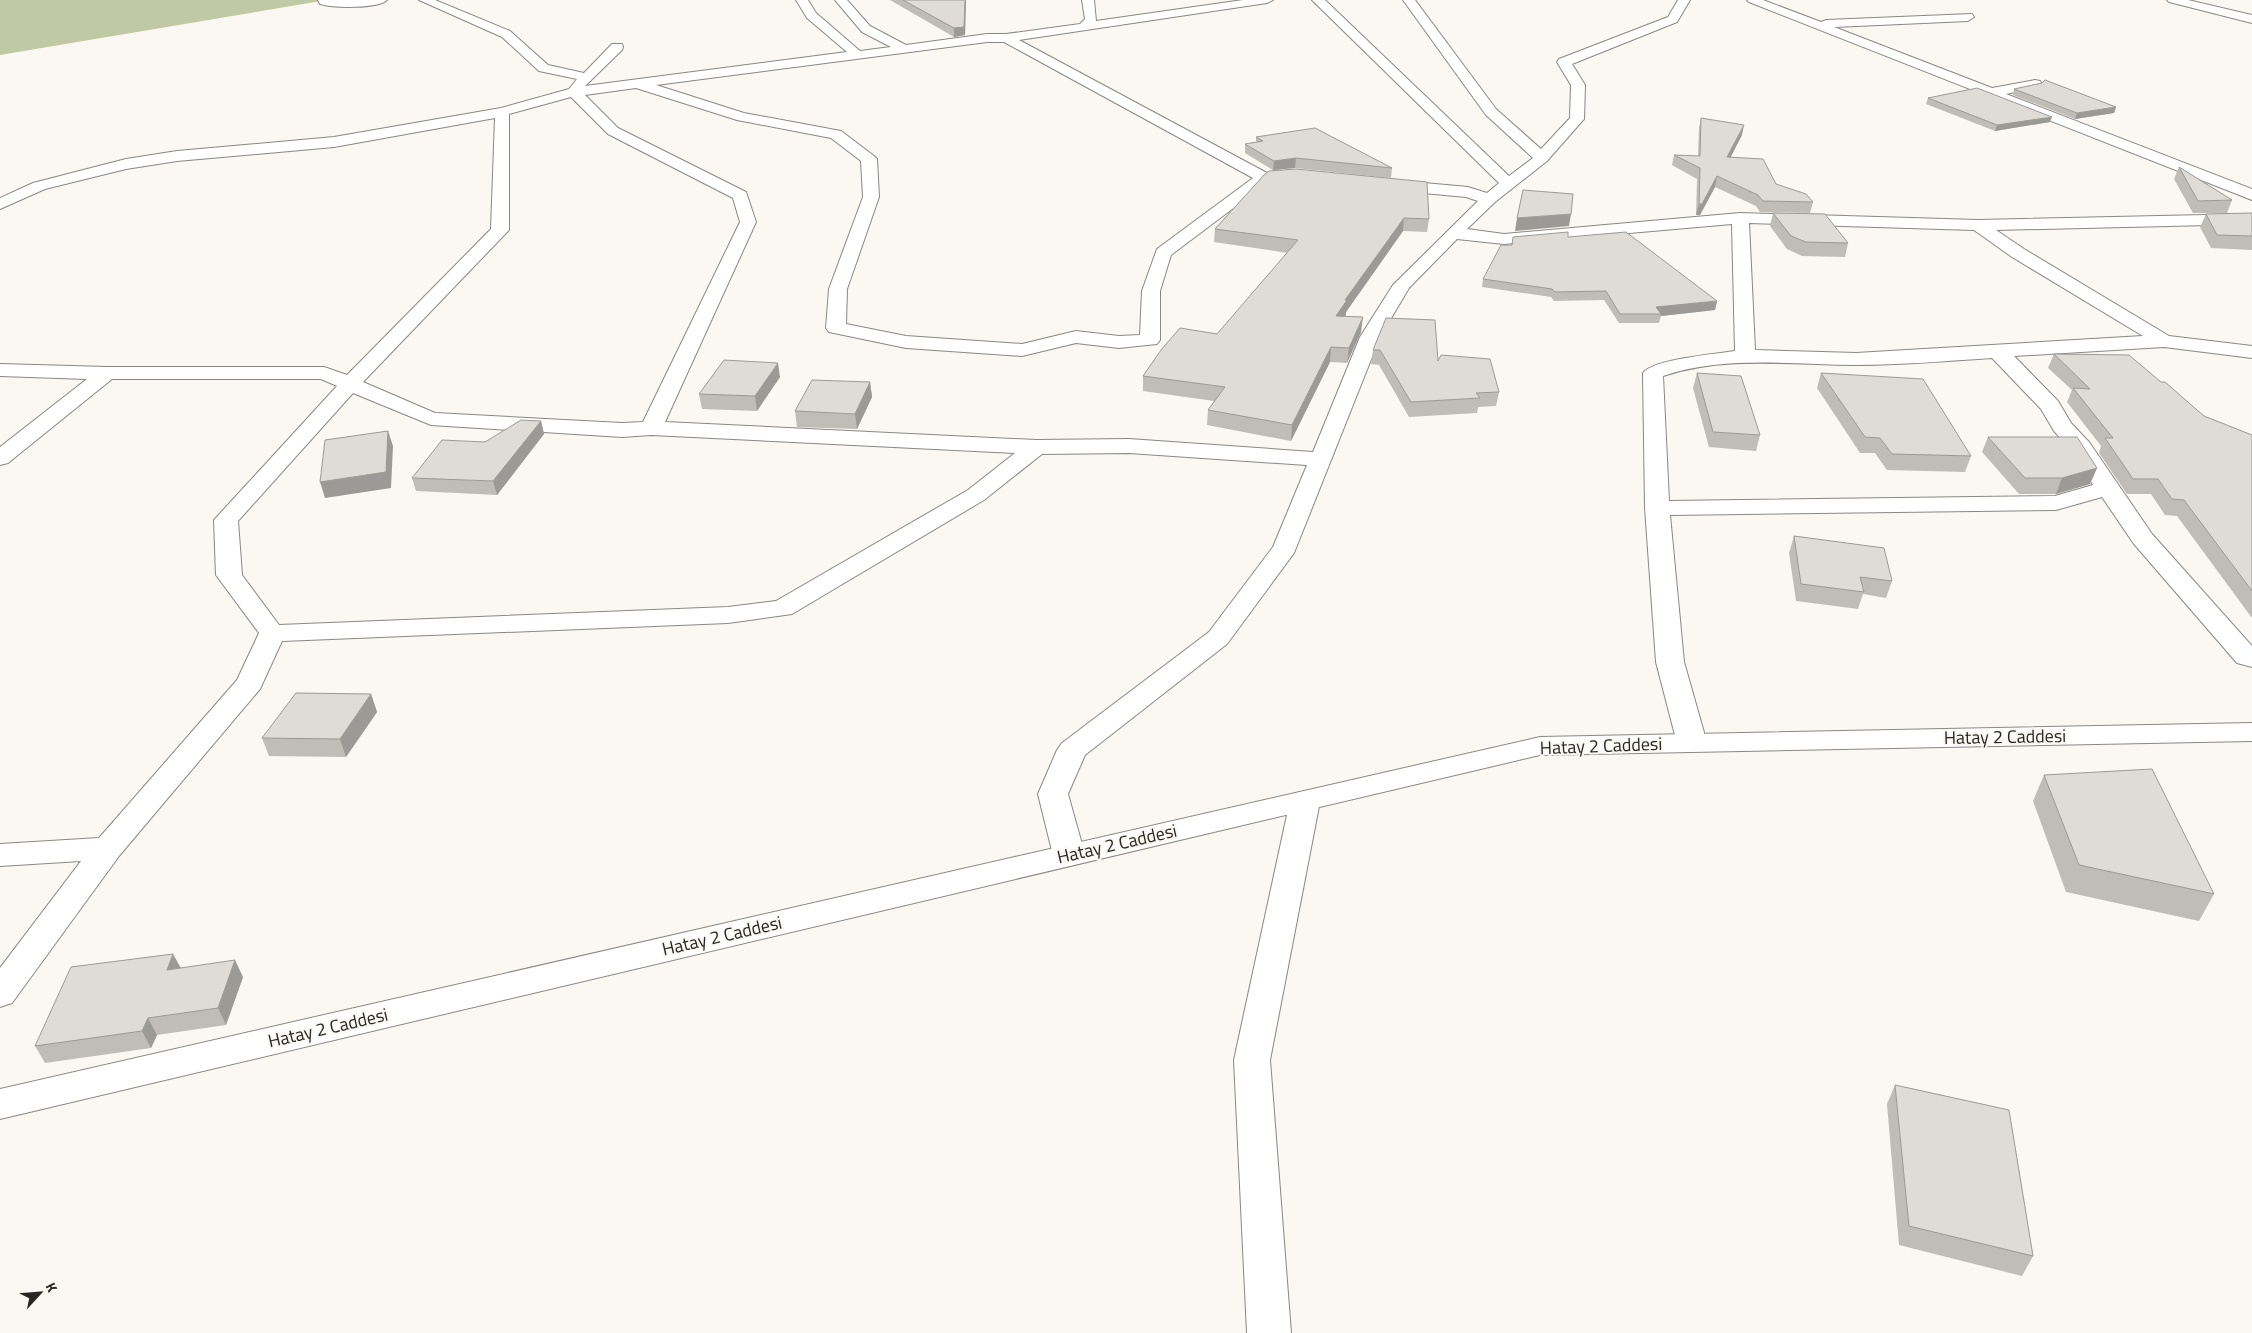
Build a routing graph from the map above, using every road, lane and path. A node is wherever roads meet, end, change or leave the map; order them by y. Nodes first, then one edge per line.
1 (324, 0) edge
2 (381, 0) edge
3 (425, 0) edge
4 (802, 0) edge
5 (841, 0) edge
6 (1088, 0) edge
7 (1267, 0) edge
8 (1318, 0) edge
9 (1409, 0) edge
10 (1684, 0) edge
11 (1753, 0) edge
12 (2173, 0) edge
13 (2252, 5) edge
14 (1697, 7) dead end
15 (2221, 11) junction
16 (1968, 17) dead end
17 (2252, 19) edge
18 (1817, 25) junction
19 (1084, 26) junction
20 (1006, 38) junction
21 (617, 47) dead end
22 (903, 48) junction
23 (855, 54) junction
24 (585, 77) junction
25 (637, 84) junction
26 (2035, 84) edge
27 (574, 92) junction
28 (1990, 93) junction
29 (502, 112) junction
30 (1542, 158) junction
31 (1314, 177) edge
32 (1264, 178) junction
33 (1372, 183) edge
34 (1509, 184) junction
35 (2252, 195) edge
36 (1489, 199) junction
37 (0, 204) edge
38 (1740, 218) junction
39 (2252, 219) edge
40 (1978, 225) junction
41 (1452, 233) junction
42 (2164, 341) junction
43 (1997, 351) junction
44 (2252, 352) edge
45 (1745, 356) junction
46 (0, 370) edge
47 (107, 373) junction
48 (351, 383) junction
49 (651, 428) junction
50 (1036, 447) junction
51 (0, 458) edge
52 (1321, 459) junction
53 (2107, 488) junction
54 (1658, 508) junction
55 (272, 633) junction
56 (2252, 660) edge
57 (2252, 732) edge
58 (1692, 744) junction
59 (1305, 801) junction
60 (108, 848) junction
61 (0, 855) edge
62 (1069, 856) junction
63 (0, 994) edge
64 (0, 1104) edge
65 (1269, 1333) edge

1 - 2 street
3 - 24 street
4 - 23 street
5 - 22 street
6 - 19 street
7 - 19 street
8 - 34 street
9 - 30 street
10 - 30 street
11 - 18 street
12 - 15 street
13 - 15 street
14 - 30 street
15 - 17 street
16 - 18 street
18 - 28 street
19 - 20 street
20 - 22 street
20 - 32 street
21 - 24 street
22 - 23 street
23 - 25 street
24 - 27 street
25 - 27 street
25 - 32 street
26 - 28 street
27 - 29 street
27 - 49 street
28 - 35 street
29 - 37 street
29 - 48 street
30 - 34 street
31 - 32 street
33 - 36 street
34 - 36 street
36 - 41 street
38 - 40 street
38 - 41 street
38 - 45 street
39 - 40 street
40 - 42 street
41 - 52 street
42 - 43 street
42 - 44 street
43 - 45 street
43 - 53 street
45 - 54 street
46 - 47 street
47 - 48 street
47 - 51 street
48 - 49 street
48 - 55 street
49 - 50 street
50 - 52 street
50 - 55 street
52 - 62 street
53 - 54 street
53 - 56 street
54 - 58 street
55 - 60 street
57 - 58 street, Hatay 2 Caddesi
58 - 59 street, Hatay 2 Caddesi
59 - 62 street, Hatay 2 Caddesi
59 - 65 street
60 - 61 street
60 - 63 street
62 - 64 street, Hatay 2 Caddesi

